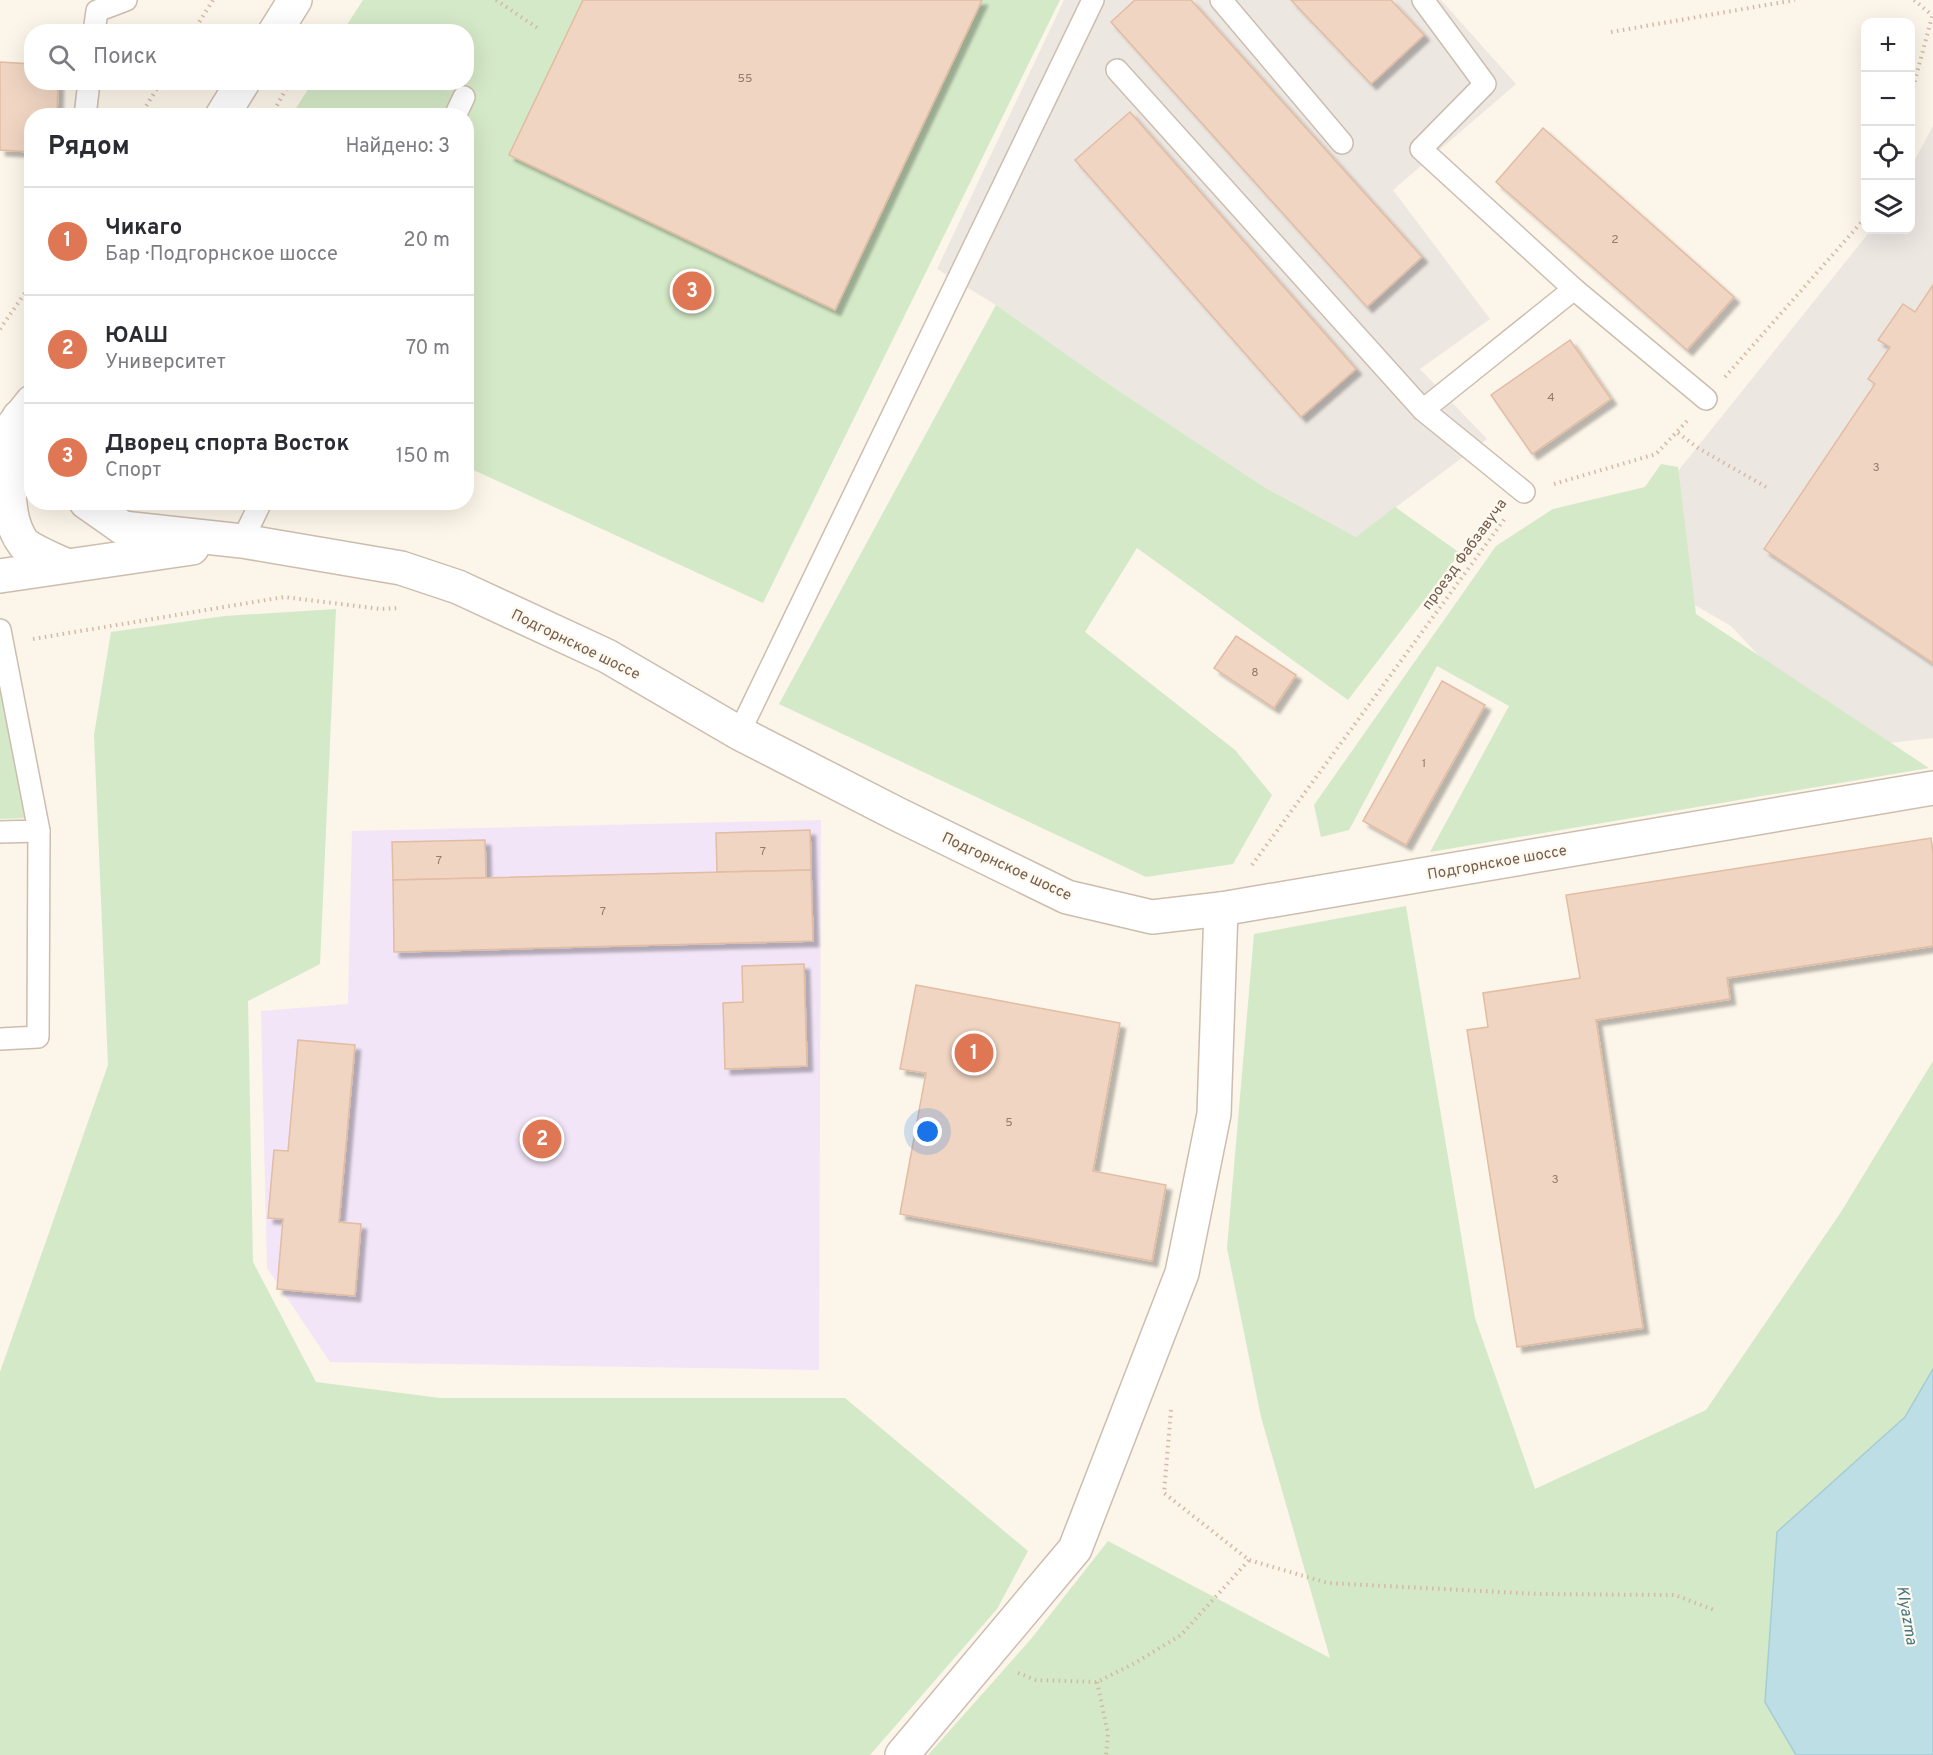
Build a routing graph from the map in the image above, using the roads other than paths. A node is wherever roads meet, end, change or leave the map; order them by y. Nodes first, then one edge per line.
1 (126, 0) edge
2 (295, 0) edge
3 (1093, 0) edge
4 (1221, 0) edge
5 (1423, 0) edge
6 (95, 24) edge
7 (280, 24) edge
8 (1117, 70) dead end
9 (88, 90) edge
10 (238, 90) edge
11 (87, 108) edge
12 (227, 108) edge
13 (1342, 143) dead end
14 (1574, 289) junction
15 (1706, 399) road end
16 (1423, 410) junction
17 (17, 420) edge
18 (1524, 492) road end
19 (97, 510) edge
20 (257, 510) edge
21 (242, 541) junction
22 (65, 565) junction
23 (0, 576) edge
24 (2, 637) edge
25 (740, 733) junction
26 (1933, 788) edge
27 (39, 831) junction
28 (0, 832) edge
29 (1221, 909) junction
30 (0, 1039) edge
31 (902, 1755) edge

1 - 6 lane
2 - 7 street
3 - 25 lane
4 - 13 lane
5 - 14 lane
8 - 16 lane
9 - 11 lane
10 - 12 street
14 - 15 lane
14 - 16 lane
16 - 18 lane
17 - 22 street
19 - 21 street
20 - 21 lane
21 - 22 street
21 - 25 street, Подгорнское шоссе
22 - 23 street
24 - 27 lane
25 - 29 street, Подгорнское шоссе
26 - 29 street, Подгорнское шоссе
27 - 28 lane
27 - 30 lane
29 - 31 street

